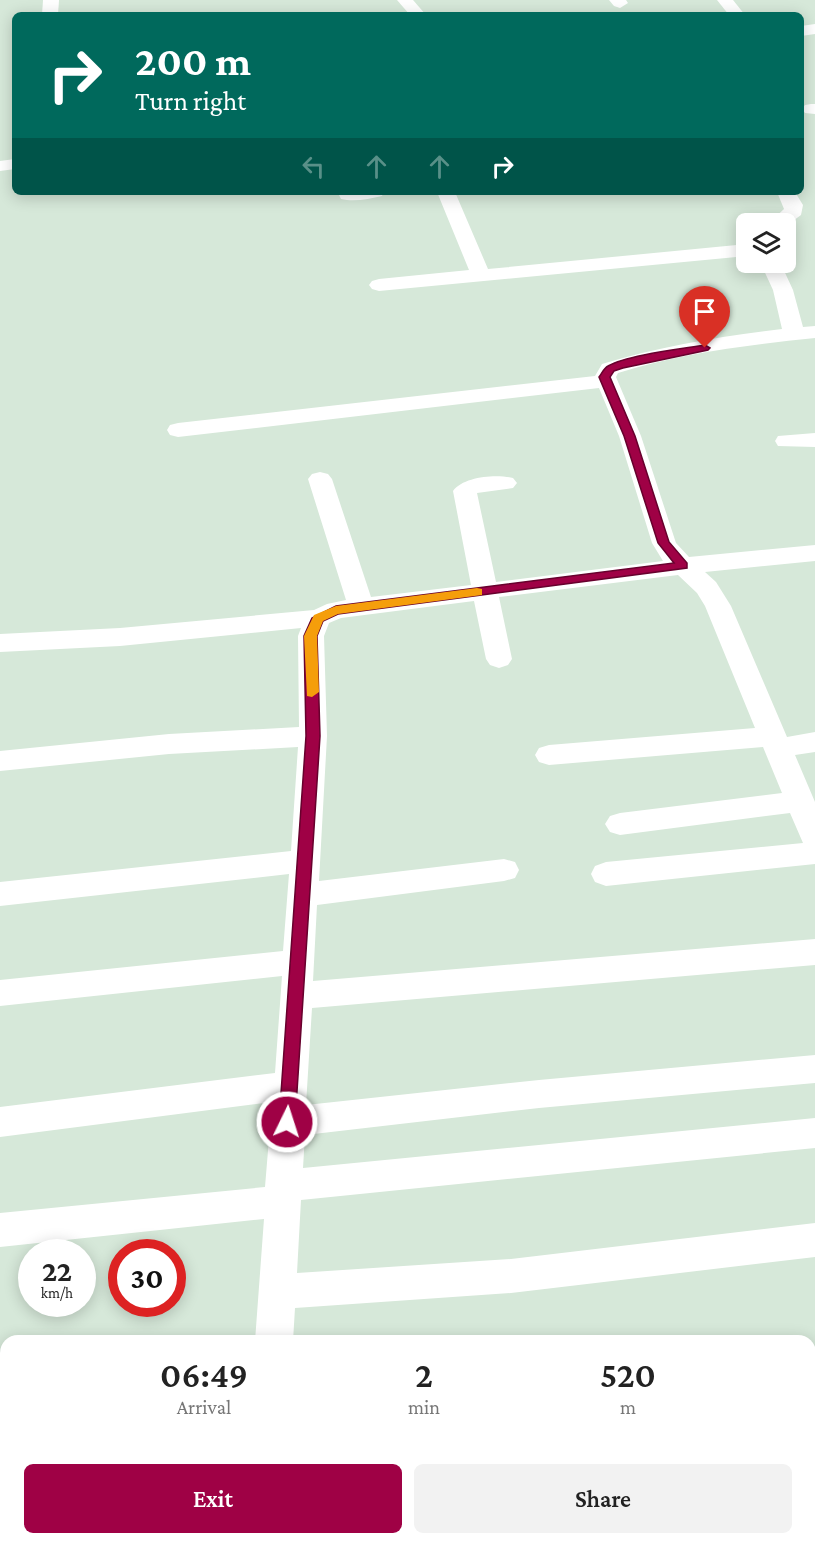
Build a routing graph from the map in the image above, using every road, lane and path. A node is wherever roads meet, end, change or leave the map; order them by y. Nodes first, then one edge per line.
1 (405, 0) edge
2 (725, 0) edge
3 (415, 12) edge
4 (735, 12) edge
5 (447, 195) edge
6 (790, 199) edge
7 (815, 205) edge
8 (736, 251) edge
9 (775, 273) edge
10 (481, 276) junction
11 (379, 285) dead end
12 (805, 333) edge
13 (606, 381) junction
14 (178, 430) dead end
15 (815, 440) edge
16 (786, 441) dead end
17 (320, 479) dead end
18 (505, 483) dead end
19 (815, 553) edge
20 (683, 566) junction
21 (485, 591) junction
22 (361, 607) junction
23 (318, 618) junction
24 (0, 643) edge
25 (499, 659) dead end
26 (313, 736) junction
27 (774, 742) junction
28 (815, 742) edge
29 (549, 755) dead end
30 (0, 760) edge
31 (809, 816) edge
32 (620, 824) dead end
33 (815, 853) edge
34 (305, 861) junction
35 (504, 870) dead end
36 (606, 874) dead end
37 (0, 894) edge
38 (302, 895) junction
39 (815, 952) edge
40 (298, 962) junction
41 (0, 993) edge
42 (295, 996) junction
43 (815, 1069) edge
44 (290, 1084) junction
45 (0, 1122) edge
46 (287, 1122) junction
47 (815, 1133) edge
48 (282, 1193) junction
49 (0, 1230) edge
50 (815, 1240) edge
51 (277, 1292) junction
52 (272, 1335) edge

1 - 3 street
2 - 4 street
5 - 10 street
6 - 7 street
8 - 10 street
9 - 12 street
10 - 11 street
12 - 13 street
13 - 14 street
13 - 20 street
15 - 16 street
17 - 22 street
18 - 21 street
19 - 20 street
20 - 21 street
20 - 27 street
21 - 22 street
21 - 25 street
22 - 23 street
23 - 24 street
23 - 26 street
26 - 30 street
26 - 34 street
27 - 28 street
27 - 29 street
27 - 31 street
31 - 32 street
33 - 36 street
34 - 37 street
34 - 38 street
35 - 38 street
38 - 40 street
39 - 42 street
40 - 41 street
40 - 42 street
42 - 44 street
43 - 46 street
44 - 45 street
44 - 46 street
46 - 48 street
47 - 48 street
48 - 49 street
48 - 51 street
50 - 51 street
51 - 52 street

